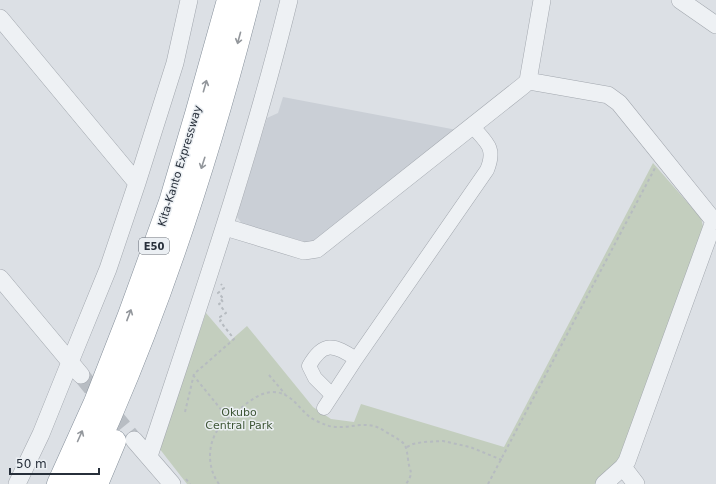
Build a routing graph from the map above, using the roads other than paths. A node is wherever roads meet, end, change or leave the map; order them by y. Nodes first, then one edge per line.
1 (189, 0) edge
2 (228, 0) edge
3 (248, 0) edge
4 (289, 0) edge
5 (542, 0) edge
6 (680, 0) edge
7 (0, 18) edge
8 (716, 25) edge
9 (528, 81) junction
10 (473, 127) junction
11 (137, 183) junction
12 (188, 211) junction
13 (715, 220) edge
14 (225, 226) junction
15 (0, 278) edge
16 (356, 359) junction
17 (70, 362) junction
18 (81, 376) tunnel mouth
19 (332, 394) junction
20 (324, 408) dead end
21 (134, 440) tunnel mouth
22 (148, 456) junction
23 (623, 467) junction
24 (17, 484) edge
25 (58, 484) edge
26 (79, 484) edge
27 (97, 484) edge
28 (172, 484) edge
29 (604, 484) edge
30 (636, 484) edge

1 - 11 street
25 -> 2 highway, Kita-Kanto Expressway / E50
3 -> 12 highway, Kita-Kanto Expressway / E50
4 - 14 street
5 - 9 street
6 - 8 street
7 - 11 street
9 - 10 street
9 - 13 street
10 - 14 street
10 - 16 street
11 - 17 street
12 - 26 highway, Kita-Kanto Expressway / E50
12 - 27 highway
13 - 23 street
14 - 22 street
15 - 17 street
16 - 19 street
16 - 19 street
17 - 18 street
17 - 24 street
19 - 20 street
21 - 22 street
22 - 28 street
23 - 29 street
23 - 30 street

